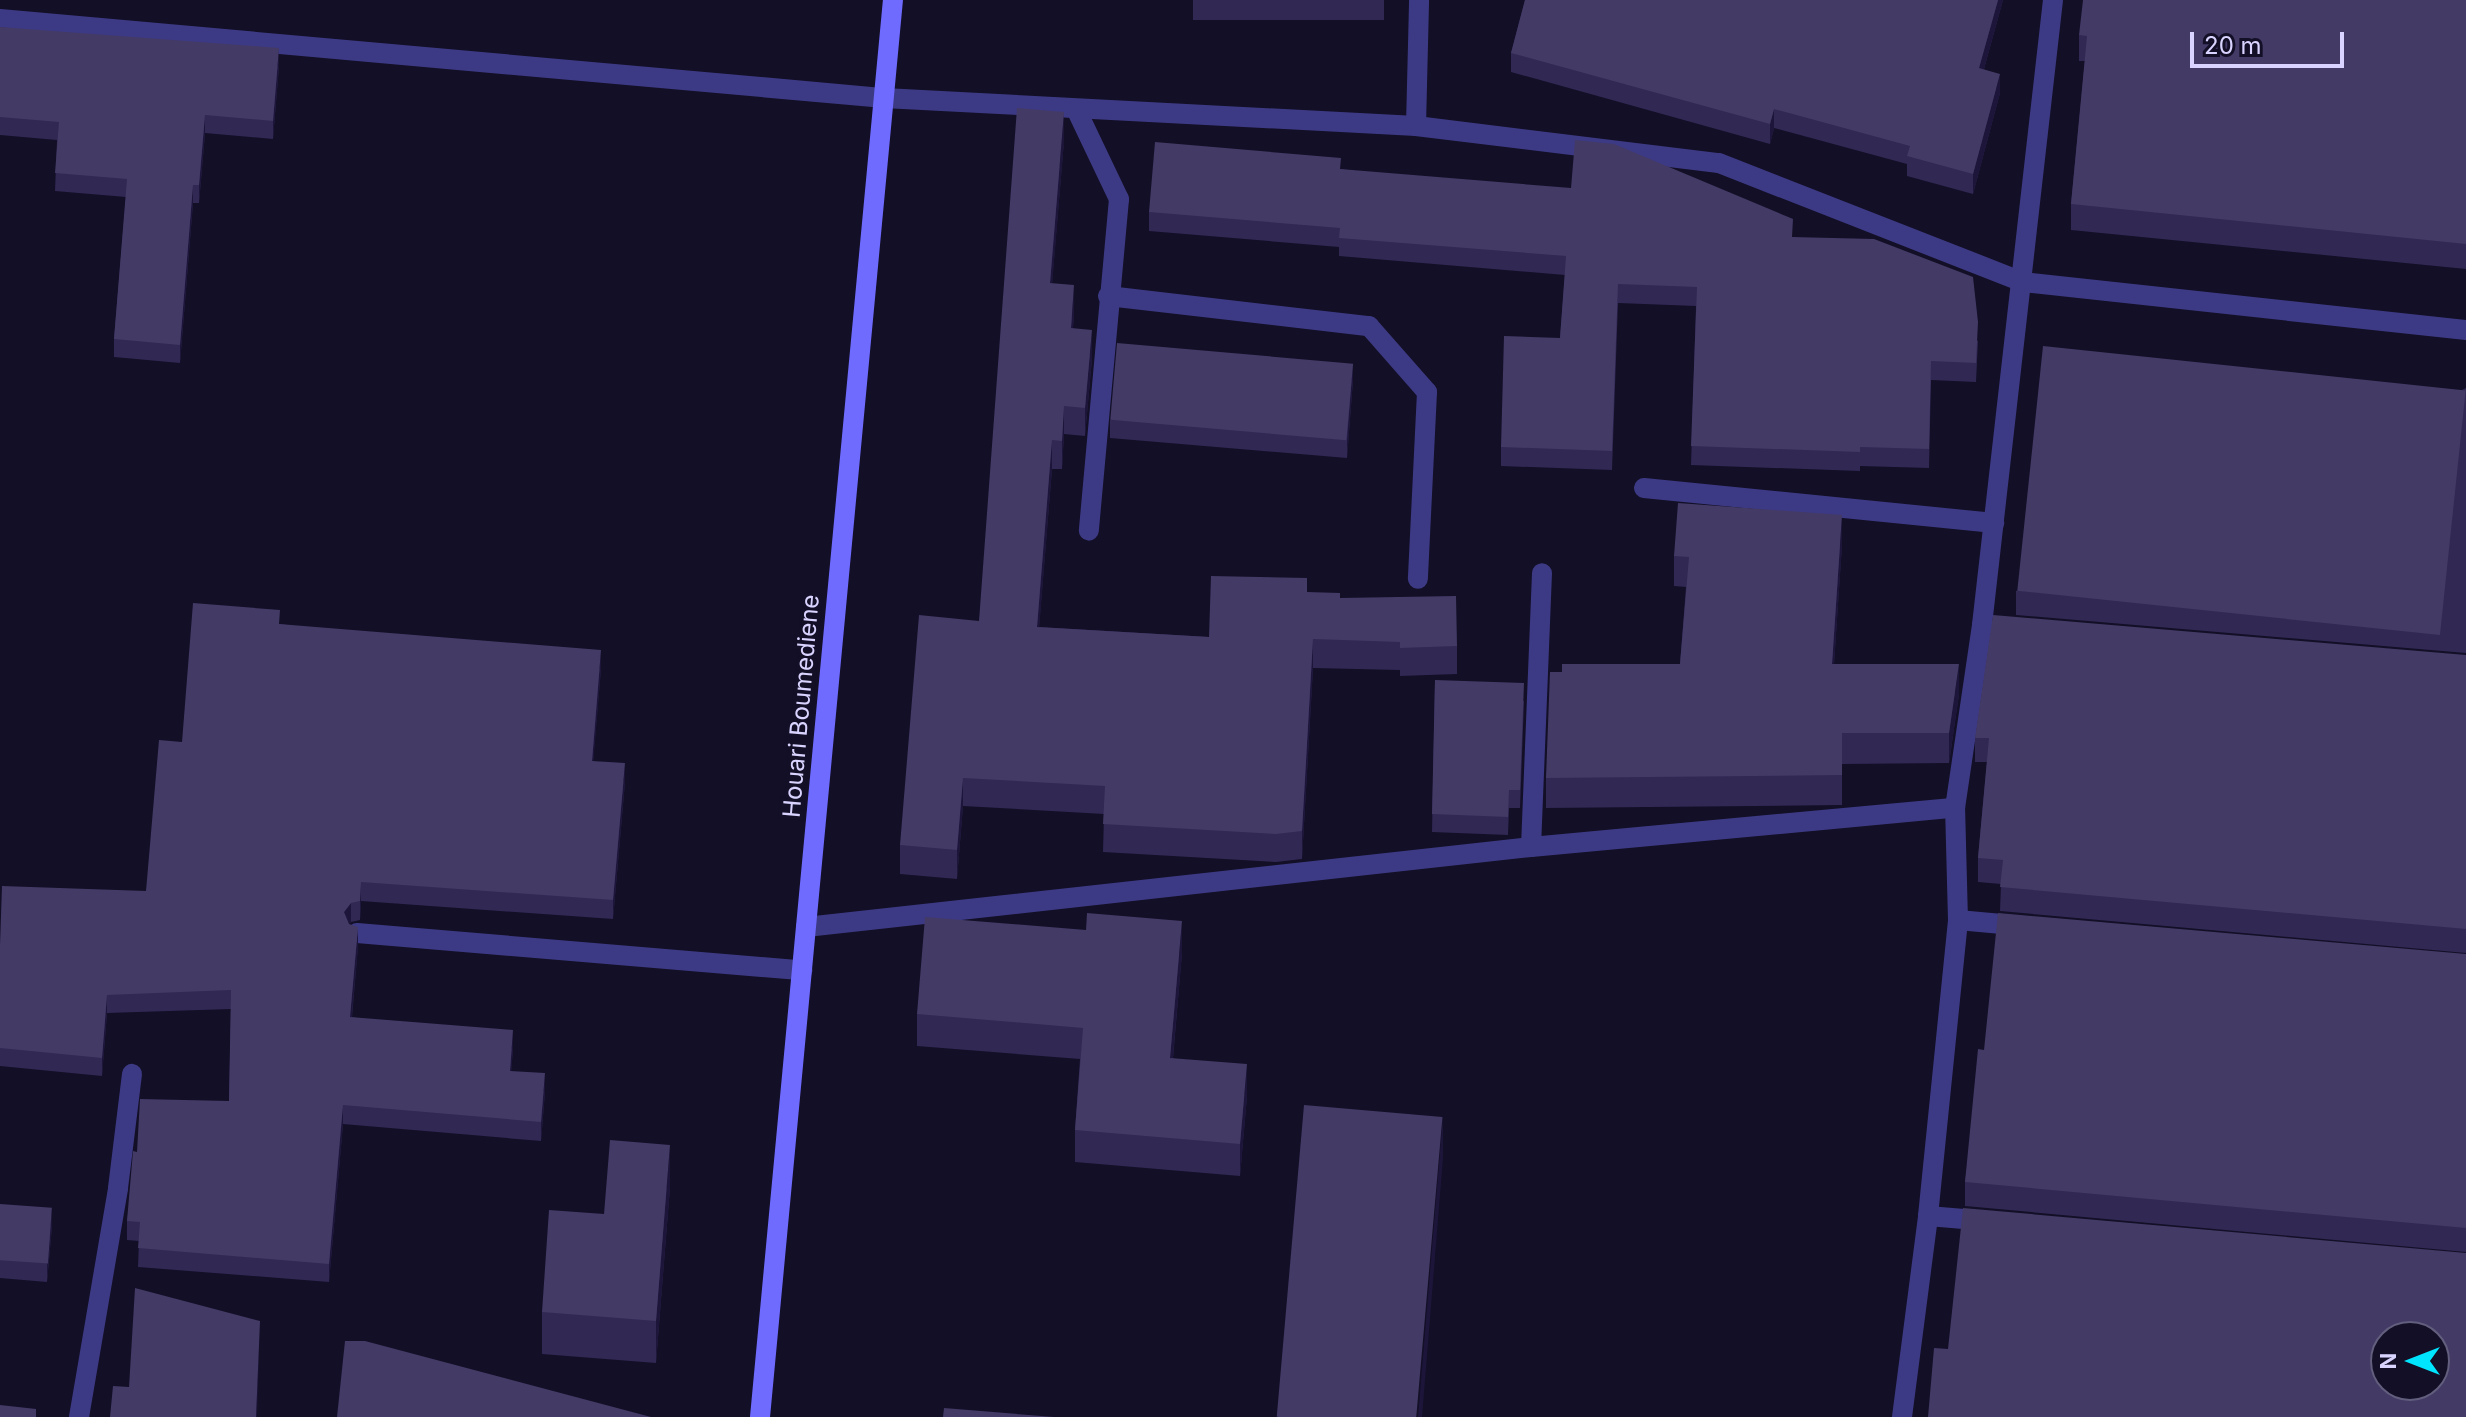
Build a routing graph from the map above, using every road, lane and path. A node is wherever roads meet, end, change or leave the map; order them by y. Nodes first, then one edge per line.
1 (893, 0) edge
2 (1419, 0) edge
3 (2053, 0) edge
4 (0, 19) edge
5 (884, 98) junction
6 (1076, 109) junction
7 (1416, 126) junction
8 (2023, 282) junction
9 (1108, 296) junction
10 (2466, 330) edge
11 (1644, 488) dead end
12 (1994, 523) junction
13 (1089, 531) dead end
14 (1542, 573) dead end
15 (1418, 579) dead end
16 (1955, 808) junction
17 (1531, 847) junction
18 (1958, 920) junction
19 (806, 927) junction
20 (2037, 928) edge
21 (357, 933) edge
22 (802, 970) junction
23 (132, 1074) dead end
24 (1928, 1216) junction
25 (2007, 1223) edge
26 (79, 1417) edge
27 (760, 1417) edge
28 (1902, 1417) edge

1 - 5 main road, Houari Boumediene
2 - 7 street
3 - 8 street
4 - 5 street
5 - 6 street
5 - 19 main road, Houari Boumediene
6 - 7 street
6 - 9 street
7 - 8 street
8 - 10 street
8 - 12 street
9 - 13 street
9 - 15 street
11 - 12 street
12 - 16 street
14 - 17 street
16 - 17 street
16 - 18 street
17 - 19 street
18 - 20 street
18 - 24 street
19 - 22 main road, Houari Boumediene
21 - 22 street
22 - 27 main road, Houari Boumediene
23 - 26 street
24 - 25 street
24 - 28 street

